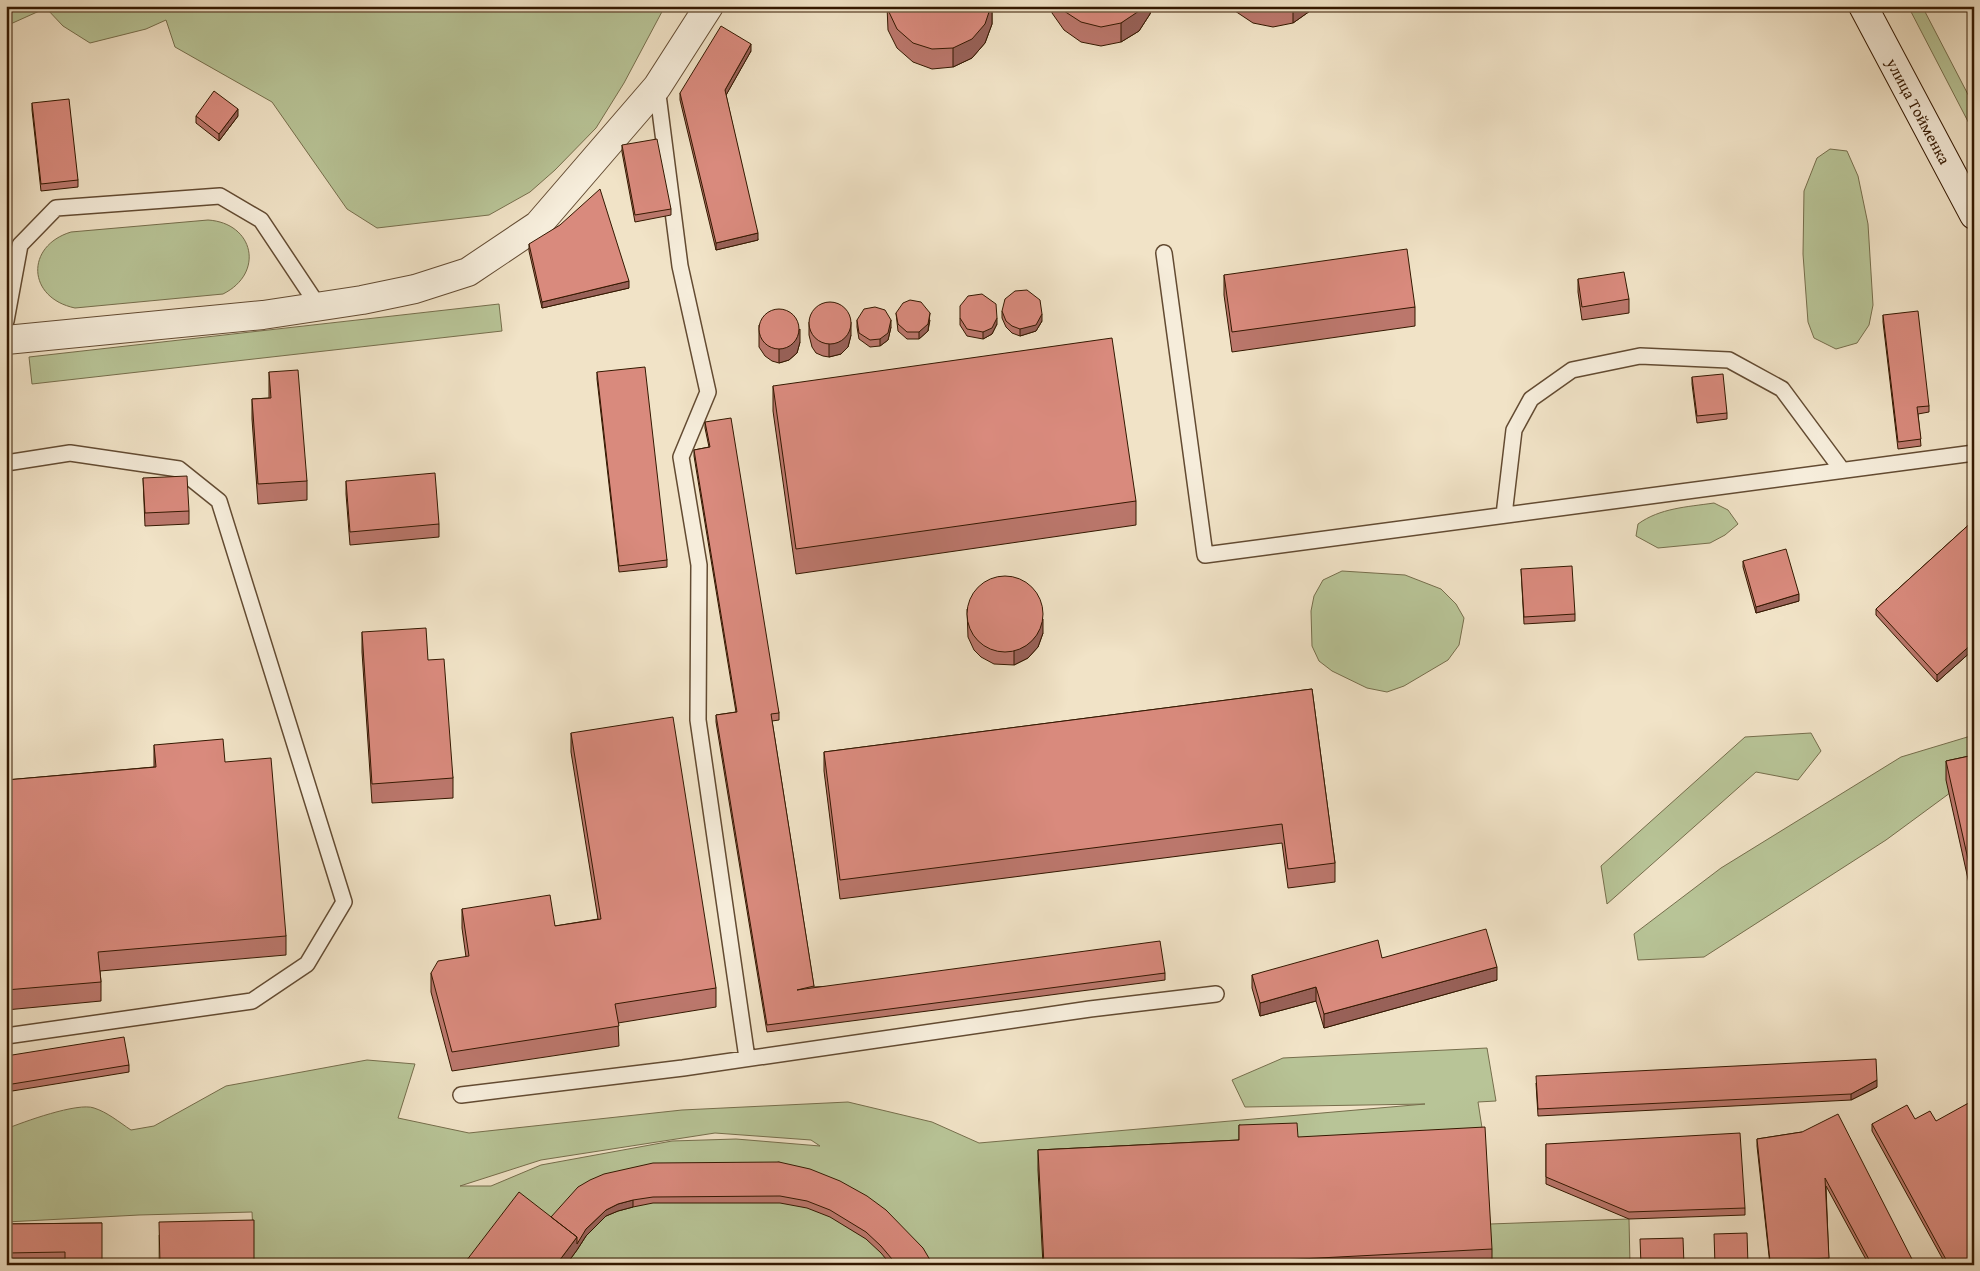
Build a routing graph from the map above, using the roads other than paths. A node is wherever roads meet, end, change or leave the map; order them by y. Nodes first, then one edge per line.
1 (709, 6) edge
2 (1863, 6) edge
3 (657, 87) junction
4 (1974, 215) edge
5 (1164, 253) dead end
6 (318, 307) junction
7 (6, 322) edge
8 (6, 340) edge
9 (1974, 452) edge
10 (6, 463) edge
11 (1842, 470) junction
12 (1504, 515) junction
13 (1216, 994) dead end
14 (6, 1036) edge
15 (747, 1058) junction
16 (461, 1096) dead end

1 - 3 street
2 - 4 street, улица Тойменка
3 - 6 street
3 - 15 lane
5 - 12 lane
6 - 7 lane
6 - 8 street
9 - 11 lane
10 - 14 lane
11 - 12 lane
11 - 12 lane
13 - 15 lane
15 - 16 lane

